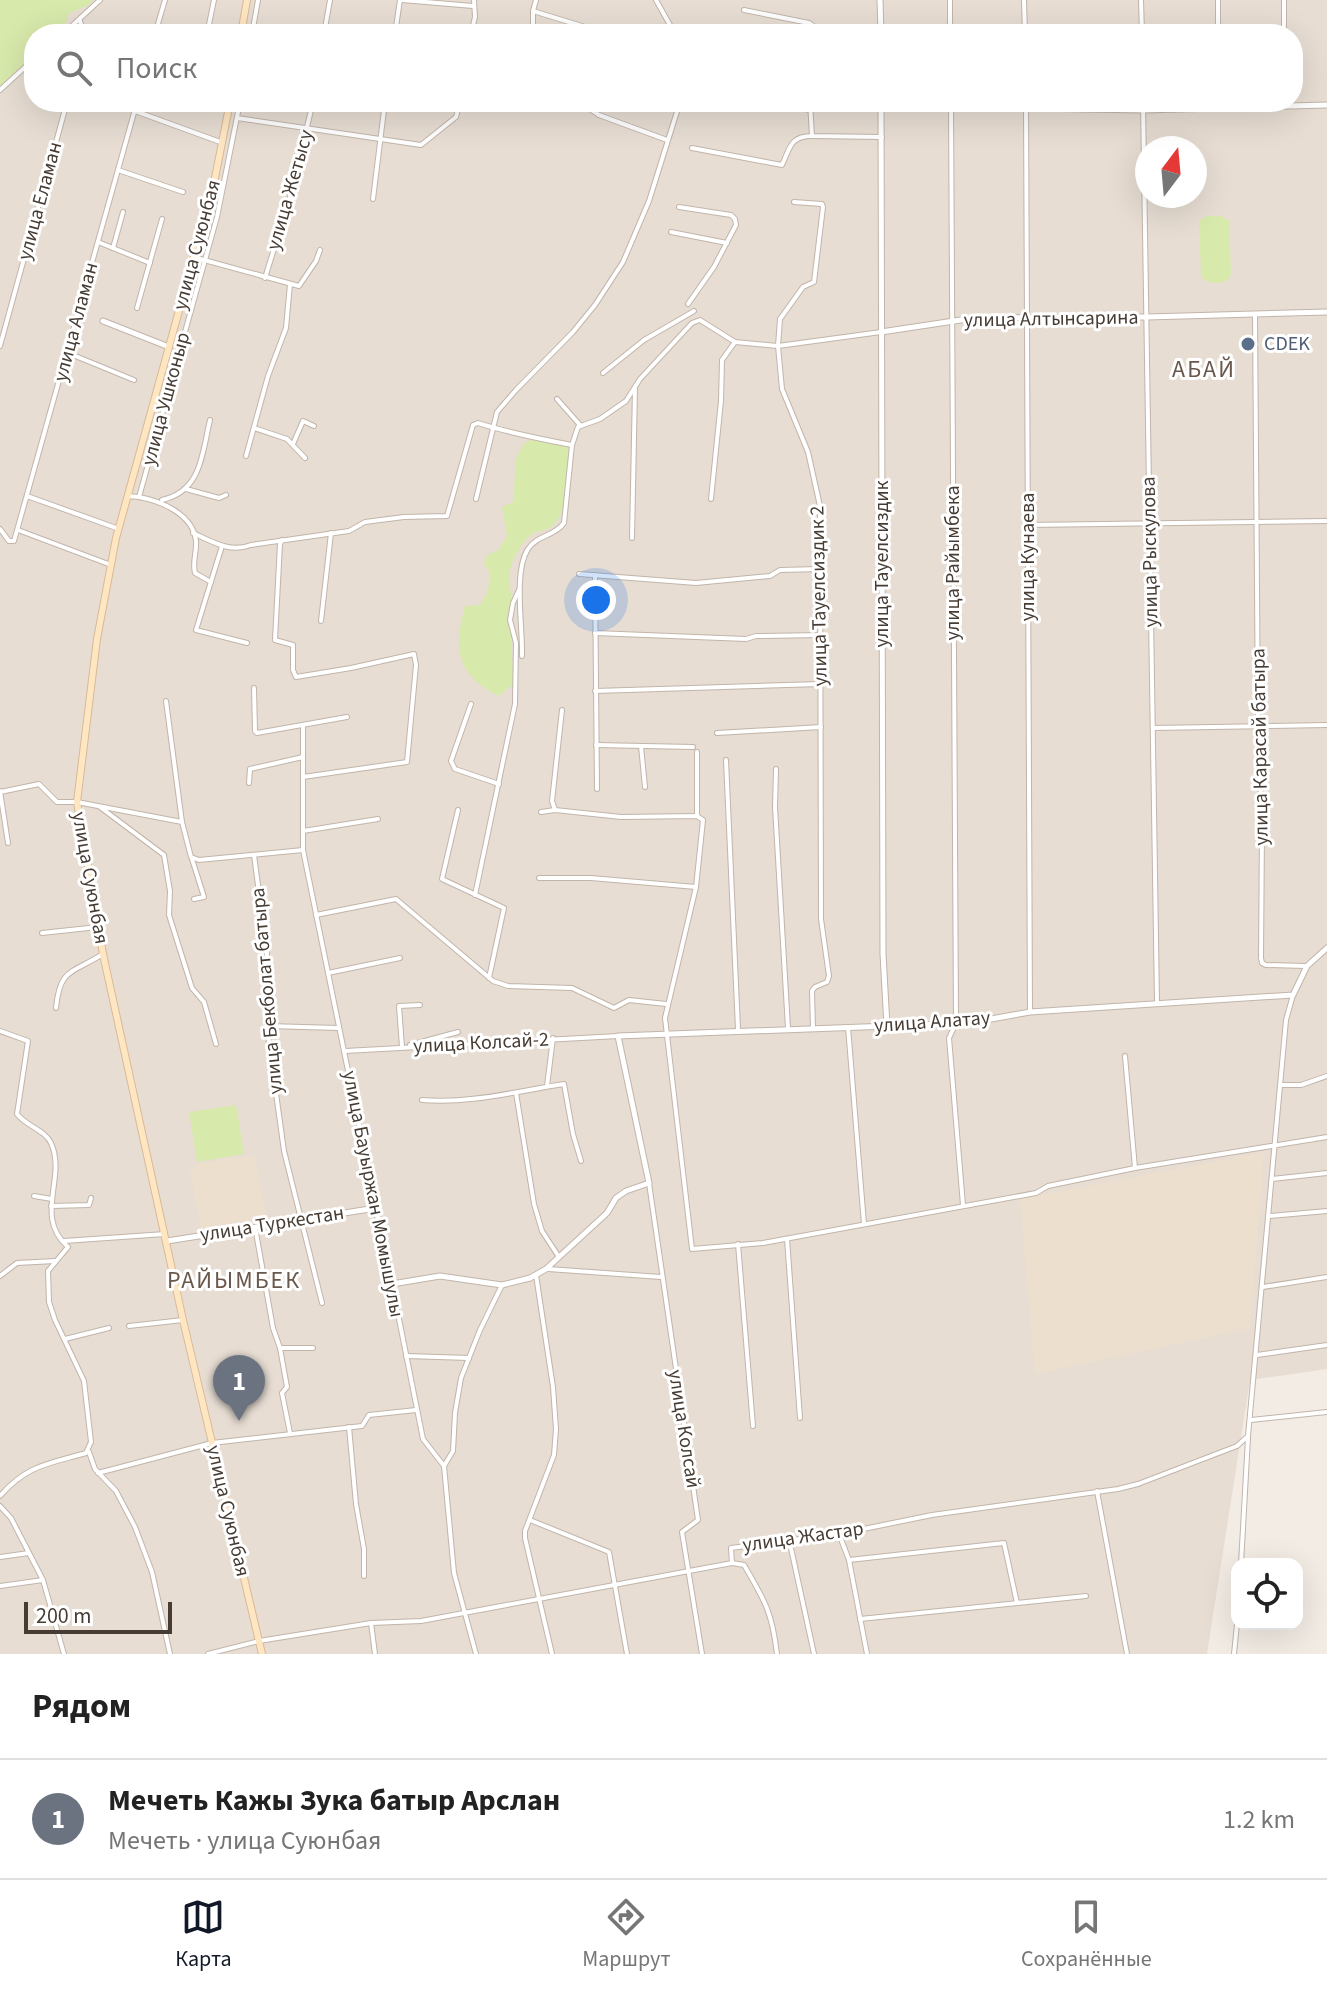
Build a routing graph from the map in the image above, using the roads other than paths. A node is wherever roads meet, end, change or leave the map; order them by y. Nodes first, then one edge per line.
1 (100, 0) edge
2 (165, 0) edge
3 (214, 0) edge
4 (247, 0) edge
5 (258, 0) edge
6 (330, 0) edge
7 (401, 0) edge
8 (536, 0) edge
9 (656, 0) edge
10 (880, 0) edge
11 (950, 0) edge
12 (1024, 0) edge
13 (1141, 0) edge
14 (1218, 0) edge
15 (1284, 0) edge
16 (474, 3) edge
17 (744, 10) dead end
18 (533, 11) junction
19 (79, 20) junction
20 (74, 24) edge
21 (80, 24) edge
22 (158, 24) edge
23 (209, 24) edge
24 (243, 24) edge
25 (254, 24) edge
26 (326, 24) edge
27 (397, 24) edge
28 (473, 24) edge
29 (533, 24) edge
30 (575, 24) edge
31 (669, 24) edge
32 (810, 24) edge
33 (881, 24) edge
34 (950, 24) edge
35 (1025, 24) edge
36 (1142, 24) edge
37 (1218, 24) edge
38 (1284, 24) edge
39 (24, 68) edge
40 (0, 90) edge
41 (1303, 104) edge
42 (1327, 105) edge
43 (64, 112) edge
44 (134, 112) edge
45 (137, 112) edge
46 (228, 112) edge
47 (238, 112) edge
48 (310, 112) edge
49 (384, 112) edge
50 (457, 112) edge
51 (594, 112) edge
52 (677, 112) edge
53 (810, 112) edge
54 (881, 112) edge
55 (951, 112) edge
56 (1026, 112) edge
57 (1143, 112) edge
58 (237, 118) junction
59 (306, 129) junction
60 (812, 136) junction
61 (882, 137) junction
62 (380, 140) junction
63 (667, 140) junction
64 (223, 143) junction
65 (692, 148) dead end
66 (118, 170) junction
67 (183, 192) dead end
68 (373, 199) dead end
69 (794, 202) dead end
70 (679, 207) dead end
71 (123, 212) dead end
72 (162, 219) dead end
73 (671, 232) dead end
74 (98, 242) junction
75 (727, 243) junction
76 (113, 248) junction
77 (320, 250) dead end
78 (193, 257) junction
79 (205, 260) junction
80 (150, 263) junction
81 (265, 278) junction
82 (290, 284) junction
83 (688, 304) dead end
84 (137, 308) dead end
85 (694, 311) dead end
86 (1327, 312) edge
87 (1255, 314) junction
88 (1028, 317) junction
89 (1147, 317) junction
90 (103, 321) dead end
91 (951, 321) junction
92 (881, 332) junction
93 (735, 342) junction
94 (0, 346) edge
95 (778, 346) junction
96 (169, 347) junction
97 (68, 353) junction
98 (603, 373) dead end
99 (134, 380) dead end
100 (635, 388) junction
101 (557, 399) dead end
102 (210, 420) dead end
103 (580, 425) junction
104 (314, 426) dead end
105 (254, 428) junction
106 (493, 428) junction
107 (293, 444) junction
108 (572, 445) junction
109 (246, 456) dead end
110 (305, 458) dead end
111 (186, 489) junction
112 (226, 495) dead end
113 (27, 496) junction
114 (127, 496) junction
115 (139, 497) junction
116 (476, 499) dead end
117 (711, 499) dead end
118 (159, 501) junction
119 (1327, 521) edge
120 (1150, 524) junction
121 (1256, 524) junction
122 (1027, 525) junction
123 (0, 529) edge
124 (119, 529) junction
125 (18, 530) junction
126 (193, 533) junction
127 (331, 533) junction
128 (632, 538) dead end
129 (282, 540) junction
130 (222, 546) junction
131 (111, 565) junction
132 (820, 569) junction
133 (579, 574) dead end
134 (595, 575) junction
135 (211, 582) junction
136 (520, 588) junction
137 (321, 621) dead end
138 (595, 633) junction
139 (821, 635) junction
140 (247, 643) dead end
141 (522, 656) dead end
142 (821, 684) junction
143 (254, 688) dead end
144 (595, 691) junction
145 (166, 701) dead end
146 (471, 704) dead end
147 (562, 710) dead end
148 (347, 717) dead end
149 (1258, 724) junction
150 (1327, 725) edge
151 (303, 726) junction
152 (821, 727) junction
153 (1153, 728) junction
154 (717, 733) dead end
155 (596, 745) junction
156 (641, 746) junction
157 (303, 757) junction
158 (726, 760) dead end
159 (776, 769) dead end
160 (303, 777) junction
161 (249, 783) dead end
162 (499, 784) junction
163 (645, 787) dead end
164 (597, 789) dead end
165 (0, 792) edge
166 (77, 802) junction
167 (100, 807) junction
168 (458, 810) dead end
169 (555, 810) junction
170 (541, 812) dead end
171 (697, 816) junction
172 (378, 819) dead end
173 (182, 822) junction
174 (303, 831) junction
175 (8, 843) dead end
176 (303, 850) junction
177 (254, 855) junction
178 (191, 857) junction
179 (539, 878) dead end
180 (696, 887) junction
181 (475, 895) junction
182 (194, 899) dead end
183 (316, 915) junction
184 (98, 927) junction
185 (42, 933) dead end
186 (1327, 948) edge
187 (103, 954) junction
188 (400, 958) dead end
189 (1307, 966) junction
190 (328, 973) junction
191 (489, 978) junction
192 (1293, 995) junction
193 (1157, 1002) junction
194 (667, 1004) junction
195 (420, 1005) dead end
196 (56, 1008) dead end
197 (1030, 1012) junction
198 (956, 1023) junction
199 (267, 1026) junction
200 (887, 1026) junction
201 (848, 1027) junction
202 (339, 1028) junction
203 (788, 1028) junction
204 (738, 1029) junction
205 (813, 1029) junction
206 (0, 1031) edge
207 (458, 1032) dead end
208 (666, 1034) junction
209 (618, 1036) junction
210 (553, 1038) junction
211 (216, 1044) dead end
212 (402, 1048) junction
213 (344, 1051) junction
214 (1125, 1056) dead end
215 (1327, 1076) edge
216 (1281, 1085) junction
217 (547, 1086) junction
218 (516, 1093) junction
219 (422, 1100) dead end
220 (1327, 1137) edge
221 (1275, 1144) junction
222 (581, 1161) dead end
223 (1135, 1168) junction
224 (1327, 1173) edge
225 (1272, 1179) junction
226 (649, 1183) junction
227 (34, 1196) dead end
228 (91, 1198) dead end
229 (52, 1199) junction
230 (51, 1206) junction
231 (963, 1206) junction
232 (376, 1208) junction
233 (1327, 1211) edge
234 (1269, 1216) junction
235 (302, 1219) junction
236 (864, 1224) junction
237 (255, 1227) junction
238 (166, 1237) junction
239 (787, 1239) junction
240 (62, 1242) junction
241 (738, 1244) junction
242 (559, 1257) junction
243 (57, 1261) junction
244 (546, 1269) junction
245 (536, 1275) junction
246 (0, 1276) edge
247 (661, 1277) junction
248 (1327, 1277) edge
249 (392, 1284) junction
250 (502, 1285) junction
251 (1263, 1287) junction
252 (322, 1303) dead end
253 (183, 1320) junction
254 (129, 1326) dead end
255 (109, 1328) dead end
256 (65, 1339) junction
257 (1327, 1345) edge
258 (280, 1348) junction
259 (313, 1348) dead end
260 (1257, 1355) junction
261 (406, 1356) junction
262 (469, 1358) junction
263 (417, 1410) junction
264 (1327, 1412) edge
265 (800, 1418) dead end
266 (1251, 1420) junction
267 (753, 1426) dead end
268 (349, 1427) junction
269 (290, 1434) junction
270 (1248, 1436) junction
271 (212, 1443) junction
272 (89, 1451) junction
273 (444, 1466) junction
274 (98, 1473) junction
275 (1097, 1491) junction
276 (0, 1496) edge
277 (0, 1506) edge
278 (530, 1520) junction
279 (839, 1534) junction
280 (789, 1539) junction
281 (29, 1553) junction
282 (0, 1557) edge
283 (1241, 1558) edge
284 (849, 1560) junction
285 (732, 1563) junction
286 (689, 1572) junction
287 (364, 1576) dead end
288 (43, 1580) junction
289 (0, 1586) edge
290 (615, 1586) junction
291 (1086, 1596) dead end
292 (539, 1600) junction
293 (1017, 1603) junction
294 (466, 1613) junction
295 (860, 1619) junction
296 (371, 1623) junction
297 (1236, 1630) edge
298 (259, 1641) junction
299 (64, 1654) edge
300 (170, 1654) edge
301 (208, 1654) edge
302 (262, 1654) edge
303 (375, 1654) edge
304 (476, 1654) edge
305 (552, 1654) edge
306 (627, 1654) edge
307 (702, 1654) edge
308 (777, 1654) edge
309 (814, 1654) edge
310 (867, 1654) edge
311 (1127, 1654) edge
312 (1234, 1654) edge

1 - 19 street
2 - 22 street
3 - 23 street
4 - 24 main road
5 - 25 street
6 - 26 street
7 - 16 street
7 - 27 street
8 - 18 street
9 - 31 street
10 - 33 street
11 - 34 street
12 - 35 street
13 - 36 street
14 - 37 street
15 - 38 street
16 - 28 street
17 - 32 street
18 - 29 street
18 - 30 street
19 - 20 street
19 - 21 street
39 - 40 street
41 - 42 street
43 - 94 street, улица Еламан
44 - 66 street, улица Аламан
45 - 64 street
46 - 64 main road, улица Суюнбая
47 - 58 street, улица Ушконыр
48 - 59 street, улица Жетысу
49 - 62 street
50 - 62 street
51 - 63 street
52 - 63 street
53 - 60 street
54 - 61 street, улица Тауелсиздик
55 - 91 street, улица Райымбека
56 - 88 street, улица Кунаева
57 - 89 street, улица Рыскулова
58 - 59 street
58 - 79 street, улица Ушконыр
59 - 62 street
59 - 81 street, улица Жетысу
60 - 61 street
60 - 65 street
61 - 92 street, улица Тауелсиздик
62 - 68 street
63 - 106 street
64 - 78 main road, улица Суюнбая
66 - 67 street
66 - 74 street, улица Аламан
69 - 95 street, улица Тауелсиздик 2
70 - 75 street
71 - 76 street
72 - 80 street
73 - 75 street
74 - 76 street
74 - 97 street, улица Аламан
75 - 83 street
76 - 80 street
77 - 82 street
78 - 79 street
78 - 96 main road, улица Суюнбая
79 - 81 street
79 - 115 street, улица Ушконыр
80 - 84 street
81 - 82 street
82 - 105 street
85 - 98 street
86 - 87 street, улица Алтынсарина
87 - 89 street, улица Алтынсарина
87 - 121 street, улица Карасай батыра
88 - 89 street, улица Алтынсарина
88 - 91 street, улица Алтынсарина
88 - 122 street, улица Кунаева
89 - 120 street, улица Рыскулова
90 - 96 street
91 - 92 street, улица Алтынсарина
91 - 198 street, улица Райымбека
92 - 95 street, улица Алтынсарина
92 - 200 street, улица Тауелсиздик
93 - 95 street, улица Алтынсарина
93 - 100 street
93 - 117 street
95 - 132 street, улица Тауелсиздик 2
96 - 114 main road, улица Суюнбая
97 - 99 street
97 - 113 street, улица Аламан
100 - 103 street
100 - 128 street
101 - 103 street
102 - 111 street
103 - 108 street
104 - 107 street
105 - 107 street
105 - 109 street
106 - 108 street
106 - 116 street
106 - 127 street
107 - 110 street
108 - 136 street
111 - 112 street
111 - 118 street
113 - 124 street
113 - 125 street, улица Аламан
114 - 115 street
114 - 124 main road, улица Суюнбая
115 - 118 street
118 - 126 street
119 - 121 street
120 - 121 street
120 - 122 street
120 - 153 street, улица Рыскулова
121 - 149 street, улица Карасай батыра
122 - 197 street, улица Кунаева
123 - 125 street, улица Аламан
124 - 131 main road, улица Суюнбая
125 - 131 street
126 - 130 street
126 - 135 street
127 - 129 street
127 - 137 street
129 - 130 street
129 - 160 street
130 - 135 street
131 - 166 main road, улица Суюнбая
132 - 134 street
132 - 139 street, улица Тауелсиздик 2
133 - 134 street
134 - 138 street
135 - 140 street
136 - 141 street
136 - 162 street
138 - 139 street
138 - 144 street
139 - 142 street, улица Тауелсиздик 2
142 - 144 street
142 - 152 street, улица Тауелсиздик 2
143 - 151 street
144 - 155 street
145 - 173 street
146 - 162 street
147 - 169 street
148 - 151 street
149 - 150 street
149 - 153 street
149 - 189 street, улица Карасай батыра
151 - 157 street, улица Бауыржан Момышулы
152 - 154 street
152 - 205 street, улица Тауелсиздик 2
153 - 193 street, улица Рыскулова
155 - 156 street
155 - 164 street
156 - 163 street
156 - 171 street
157 - 160 street, улица Бауыржан Момышулы
157 - 161 street
158 - 204 street
159 - 203 street
160 - 174 street, улица Бауыржан Момышулы
162 - 181 street
165 - 166 street
165 - 175 street
166 - 167 street
166 - 184 main road, улица Суюнбая
167 - 173 street
167 - 211 street
168 - 181 street
169 - 170 street
169 - 171 street
171 - 180 street
172 - 174 street
173 - 178 street
174 - 176 street, улица Бауыржан Момышулы
176 - 177 street
176 - 183 street, улица Бауыржан Момышулы
177 - 178 street
177 - 199 street, улица Бекболат батыра
178 - 182 street
179 - 180 street
180 - 194 street
181 - 191 street
183 - 190 street, улица Бауыржан Момышулы
183 - 191 street
184 - 185 street
184 - 187 main road, улица Суюнбая
186 - 189 street
187 - 196 street
187 - 238 main road, улица Суюнбая
188 - 190 street
189 - 192 street
190 - 202 street, улица Бауыржан Момышулы
191 - 194 street
192 - 193 street, улица Алатау
192 - 216 street
193 - 197 street, улица Алатау
194 - 208 street
195 - 212 street
197 - 198 street, улица Алатау
198 - 200 street, улица Алатау
198 - 231 street, улица Райымбека
199 - 202 street
199 - 235 street, улица Бекболат батыра
200 - 201 street, улица Алатау
201 - 205 street, улица Алатау
201 - 236 street
202 - 213 street, улица Бауыржан Момышулы
203 - 204 street, улица Алатау
203 - 205 street, улица Алатау
204 - 208 street, улица Алатау
206 - 229 street
207 - 212 street
208 - 209 street, улица Алатау
208 - 241 street
209 - 210 street, улица Колсай-2
209 - 226 street, улица Колсай
210 - 212 street, улица Колсай-2
210 - 217 street
212 - 213 street, улица Колсай-2
213 - 232 street, улица Бауыржан Момышулы
214 - 223 street
215 - 216 street
216 - 221 street
217 - 218 street
217 - 222 street
218 - 219 street
218 - 242 street
220 - 221 street
221 - 223 street
221 - 225 street
223 - 231 street
224 - 225 street
225 - 234 street
226 - 242 street
226 - 247 street, улица Колсай
227 - 229 street
228 - 230 street
229 - 230 street
230 - 240 street
231 - 236 street
232 - 235 street, улица Туркестан
232 - 249 street, улица Бауыржан Момышулы
233 - 234 street
234 - 251 street
235 - 237 street, улица Туркестан
235 - 252 street, улица Бекболат батыра
236 - 239 street
237 - 238 street, улица Туркестан
237 - 258 street
238 - 240 street, улица Туркестан
238 - 253 main road, улица Суюнбая
239 - 241 street
239 - 265 street
240 - 243 street
241 - 267 street
242 - 244 street
243 - 246 street
243 - 256 street
244 - 245 street
244 - 247 street
245 - 250 street
245 - 278 street
247 - 286 street, улица Колсай
248 - 251 street
249 - 250 street
249 - 261 street, улица Бауыржан Момышулы
250 - 262 street
251 - 260 street
253 - 254 street
253 - 271 main road, улица Суюнбая
255 - 256 street
256 - 272 street
257 - 260 street
258 - 259 street
258 - 269 street
260 - 266 street
261 - 262 street
261 - 263 street, улица Бауыржан Момышулы
262 - 273 street
263 - 268 street
263 - 273 street, улица Бауыржан Момышулы
264 - 266 street
266 - 270 street
268 - 269 street
268 - 287 street
269 - 271 street
270 - 275 street, улица Жастар
270 - 283 street
271 - 274 street
271 - 298 main road, улица Суюнбая
272 - 274 street
272 - 276 street
273 - 294 street, улица Бауыржан Момышулы
274 - 300 street
275 - 279 street, улица Жастар
275 - 311 street
277 - 281 street
278 - 290 street
278 - 292 street
279 - 280 street, улица Жастар
279 - 284 street
280 - 285 street, улица Жастар
280 - 309 street
281 - 282 street
281 - 288 street
284 - 293 street
284 - 295 street
285 - 286 street, улица Жастар
285 - 308 street
286 - 290 street, улица Жастар
286 - 307 street
288 - 289 street
288 - 299 street
290 - 292 street, улица Жастар
290 - 306 street
291 - 293 street
292 - 294 street, улица Жастар
292 - 305 street
293 - 295 street
294 - 296 street, улица Жастар
294 - 304 street, улица Бауыржан Момышулы
295 - 310 street
296 - 298 street, улица Жастар
296 - 303 street
297 - 312 street
298 - 301 street, улица Жастар
298 - 302 main road, улица Суюнбая

